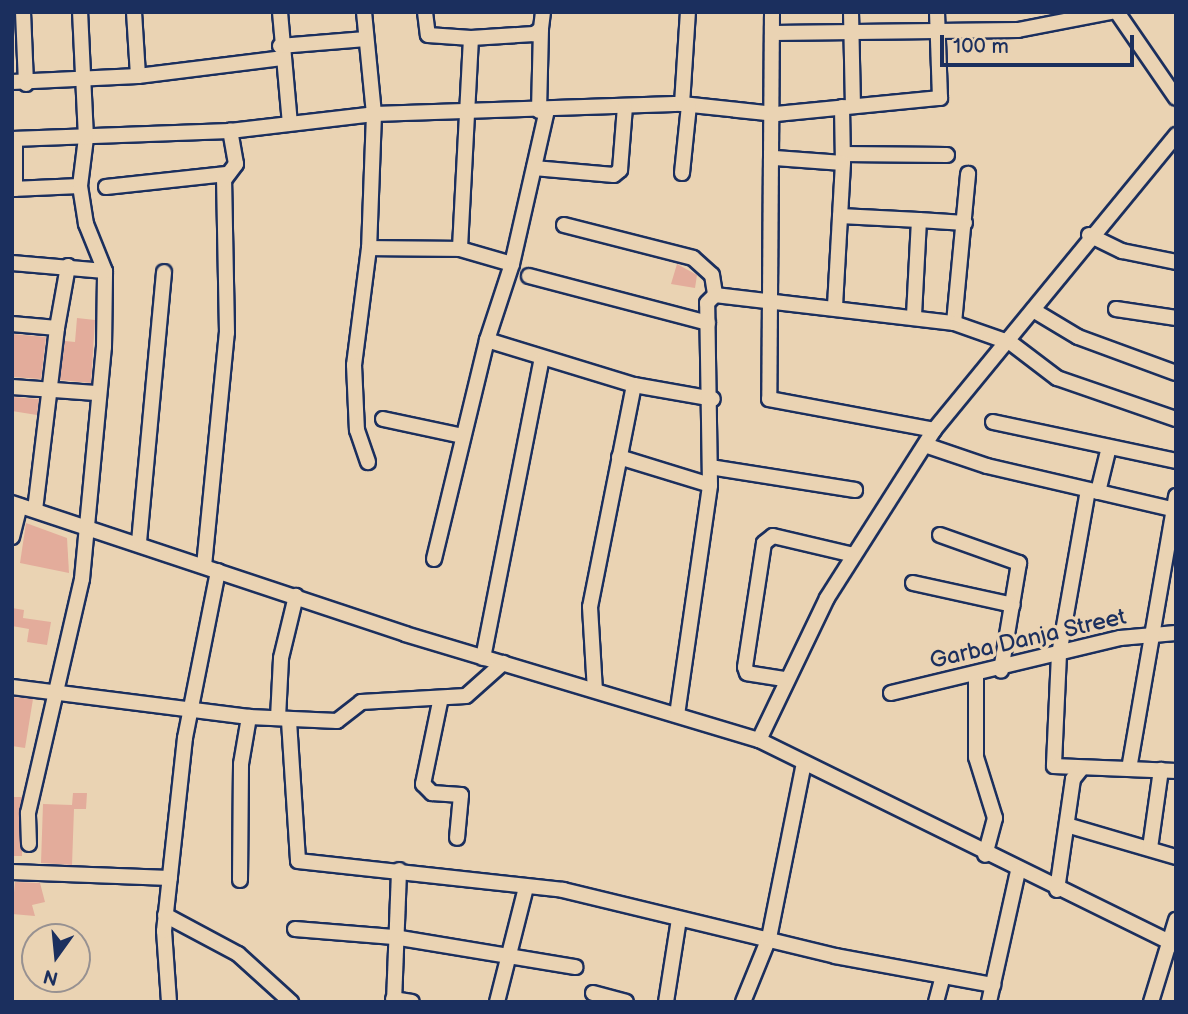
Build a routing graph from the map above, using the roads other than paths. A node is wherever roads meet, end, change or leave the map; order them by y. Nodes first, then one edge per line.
1 (23, 12) edge
2 (80, 12) edge
3 (134, 12) edge
4 (280, 12) edge
5 (364, 12) edge
6 (425, 12) edge
7 (543, 12) edge
8 (688, 12) edge
9 (772, 12) edge
10 (852, 12) edge
11 (937, 12) edge
12 (1111, 12) edge
13 (1117, 12) edge
14 (541, 29) junction
15 (773, 33) junction
16 (853, 33) junction
17 (940, 34) junction
18 (471, 38) junction
19 (366, 39) junction
20 (281, 52) junction
21 (138, 76) junction
22 (82, 79) junction
23 (19, 83) edge
24 (1176, 98) edge
25 (685, 105) junction
26 (625, 106) junction
27 (848, 107) junction
28 (543, 110) junction
29 (374, 114) junction
30 (466, 114) junction
31 (776, 114) junction
32 (290, 123) junction
33 (230, 131) junction
34 (1176, 135) edge
35 (86, 138) junction
36 (14, 139) edge
37 (947, 155) dead end
38 (775, 158) junction
39 (843, 159) junction
40 (534, 168) junction
41 (682, 173) dead end
42 (226, 174) junction
43 (968, 174) dead end
44 (80, 186) junction
45 (106, 187) dead end
46 (13, 189) edge
47 (840, 216) junction
48 (919, 220) junction
49 (965, 223) junction
50 (564, 225) dead end
51 (1089, 235) junction
52 (369, 248) junction
53 (460, 249) junction
54 (1176, 262) edge
55 (12, 263) edge
56 (512, 264) junction
57 (68, 266) junction
58 (105, 271) junction
59 (164, 272) dead end
60 (529, 276) dead end
61 (715, 295) junction
62 (771, 300) junction
63 (835, 307) junction
64 (1116, 309) dead end
65 (1034, 310) junction
66 (914, 316) junction
67 (1176, 318) edge
68 (708, 323) junction
69 (954, 323) junction
70 (12, 324) edge
71 (57, 328) junction
72 (487, 340) junction
73 (1011, 343) junction
74 (541, 361) junction
75 (1176, 373) edge
76 (634, 385) junction
77 (12, 387) edge
78 (51, 389) junction
79 (96, 393) junction
80 (713, 400) junction
81 (383, 419) dead end
82 (1176, 419) edge
83 (993, 422) dead end
84 (934, 430) junction
85 (463, 436) junction
86 (925, 445) junction
87 (1109, 447) junction
88 (619, 457) junction
89 (1176, 461) edge
90 (368, 462) dead end
91 (710, 467) junction
92 (710, 485) junction
93 (855, 490) dead end
94 (1093, 491) junction
95 (16, 505) edge
96 (1175, 505) edge
97 (35, 510) junction
98 (89, 526) junction
99 (940, 535) dead end
100 (12, 537) edge
101 (139, 542) junction
102 (854, 555) junction
103 (433, 559) dead end
104 (204, 566) junction
105 (218, 571) junction
106 (913, 583) dead end
107 (296, 596) junction
108 (1013, 605) junction
109 (1154, 633) junction
110 (1176, 633) edge
111 (1059, 654) junction
112 (483, 658) junction
113 (503, 663) junction
114 (1001, 670) junction
115 (976, 676) junction
116 (785, 679) junction
117 (12, 687) edge
118 (595, 690) junction
119 (891, 693) dead end
120 (57, 694) junction
121 (440, 702) junction
122 (189, 706) junction
123 (677, 715) junction
124 (249, 717) junction
125 (284, 720) junction
126 (759, 740) junction
127 (804, 763) junction
128 (1081, 769) junction
129 (1129, 769) junction
130 (1168, 770) edge
131 (1070, 826) junction
132 (457, 838) dead end
133 (29, 844) dead end
134 (1150, 848) junction
135 (985, 855) junction
136 (1176, 857) edge
137 (399, 870) junction
138 (12, 872) edge
139 (1018, 872) junction
140 (170, 878) junction
141 (240, 880) dead end
142 (526, 887) junction
143 (1057, 890) junction
144 (165, 915) junction
145 (679, 919) junction
146 (1176, 920) edge
147 (295, 929) dead end
148 (394, 937) junction
149 (769, 938) junction
150 (1172, 943) edge
151 (514, 956) junction
152 (576, 967) dead end
153 (943, 976) junction
154 (993, 985) junction
155 (593, 993) dead end
156 (173, 1000) edge
157 (393, 1000) edge
158 (291, 1002) edge
159 (412, 1002) edge
160 (497, 1002) edge
161 (626, 1002) edge
162 (666, 1002) edge
163 (743, 1002) edge
164 (936, 1002) edge
165 (989, 1002) edge
166 (1151, 1002) edge

1 - 23 street
2 - 22 street
3 - 21 street
4 - 20 street
5 - 19 street
6 - 18 street
7 - 14 street
8 - 25 street
9 - 15 street
10 - 16 street
11 - 17 street
12 - 17 street
13 - 24 street
14 - 18 street
14 - 28 street
15 - 16 street
15 - 31 street
16 - 17 street
16 - 27 street
17 - 27 street
18 - 30 street
19 - 20 street
19 - 29 street
20 - 21 street
20 - 32 street
21 - 22 street
22 - 23 street
22 - 35 street
25 - 26 street
25 - 31 street
25 - 41 street
26 - 28 street
26 - 40 street
27 - 31 street
27 - 39 street
28 - 30 street
28 - 40 street
29 - 30 street
29 - 32 street
29 - 52 street
30 - 53 street
31 - 38 street
32 - 33 street
33 - 35 street
33 - 42 street
34 - 51 street
35 - 36 street
35 - 44 street
36 - 46 street
37 - 39 street
38 - 39 street
38 - 62 street
39 - 47 street
40 - 56 street
42 - 45 street
42 - 104 street
43 - 49 street
44 - 46 street
44 - 58 street
47 - 48 street
47 - 63 street
48 - 49 street
48 - 66 street
49 - 69 street
50 - 61 street
51 - 54 street
51 - 65 street
52 - 53 street
52 - 90 street
53 - 56 street
55 - 57 street
56 - 72 street
57 - 58 street
57 - 71 street
58 - 79 street
59 - 101 street
60 - 68 street
61 - 62 street
61 - 68 street
62 - 63 street
62 - 84 street
63 - 66 street
64 - 67 street
65 - 73 street
65 - 75 street
66 - 69 street
68 - 80 street
69 - 73 street
70 - 71 street
71 - 78 street
72 - 74 street
72 - 85 street
73 - 82 street
73 - 84 street
74 - 76 street
74 - 112 street
76 - 80 street
76 - 88 street
77 - 78 street
78 - 79 street
78 - 97 street
79 - 98 street
80 - 91 street
81 - 85 street
83 - 87 street
84 - 86 street
85 - 103 street
86 - 94 street
86 - 102 street
87 - 89 street
87 - 94 street
88 - 92 street
88 - 118 street
91 - 92 street
91 - 93 street
92 - 123 street
94 - 96 street
94 - 111 street
95 - 97 street
95 - 100 street
96 - 109 street
97 - 98 street
98 - 101 street
98 - 120 street
99 - 108 street
101 - 104 street
102 - 116 street
102 - 116 street
104 - 105 street
105 - 107 street
105 - 122 street
106 - 108 street
107 - 112 street
107 - 125 street
108 - 114 street
109 - 110 street, Garba Danja Street
109 - 111 street, Garba Danja Street
109 - 129 street
111 - 114 street, Garba Danja Street
111 - 128 street
112 - 113 street
113 - 118 street
113 - 121 street
114 - 115 street, Garba Danja Street
115 - 119 street, Garba Danja Street
115 - 135 street
116 - 126 street
117 - 120 street
118 - 123 street
120 - 122 street
120 - 133 street
121 - 125 street
121 - 132 street
122 - 124 street
122 - 140 street
123 - 126 street
124 - 125 street
124 - 141 street
125 - 137 street
126 - 127 street
127 - 135 street
127 - 149 street
128 - 129 street
128 - 131 street
129 - 130 street
130 - 134 street
131 - 134 street
131 - 143 street
134 - 136 street
135 - 139 street
137 - 142 street
137 - 148 street
138 - 140 street
139 - 143 street
139 - 154 street
140 - 144 street
142 - 145 street
142 - 151 street
143 - 150 street
144 - 156 street
144 - 158 street
145 - 149 street
145 - 162 street
146 - 150 street
147 - 148 street
148 - 151 street
148 - 157 street
149 - 153 street
149 - 163 street
150 - 166 street
151 - 152 street
151 - 160 street
153 - 154 street
153 - 164 street
154 - 165 street
155 - 161 street
157 - 159 street

